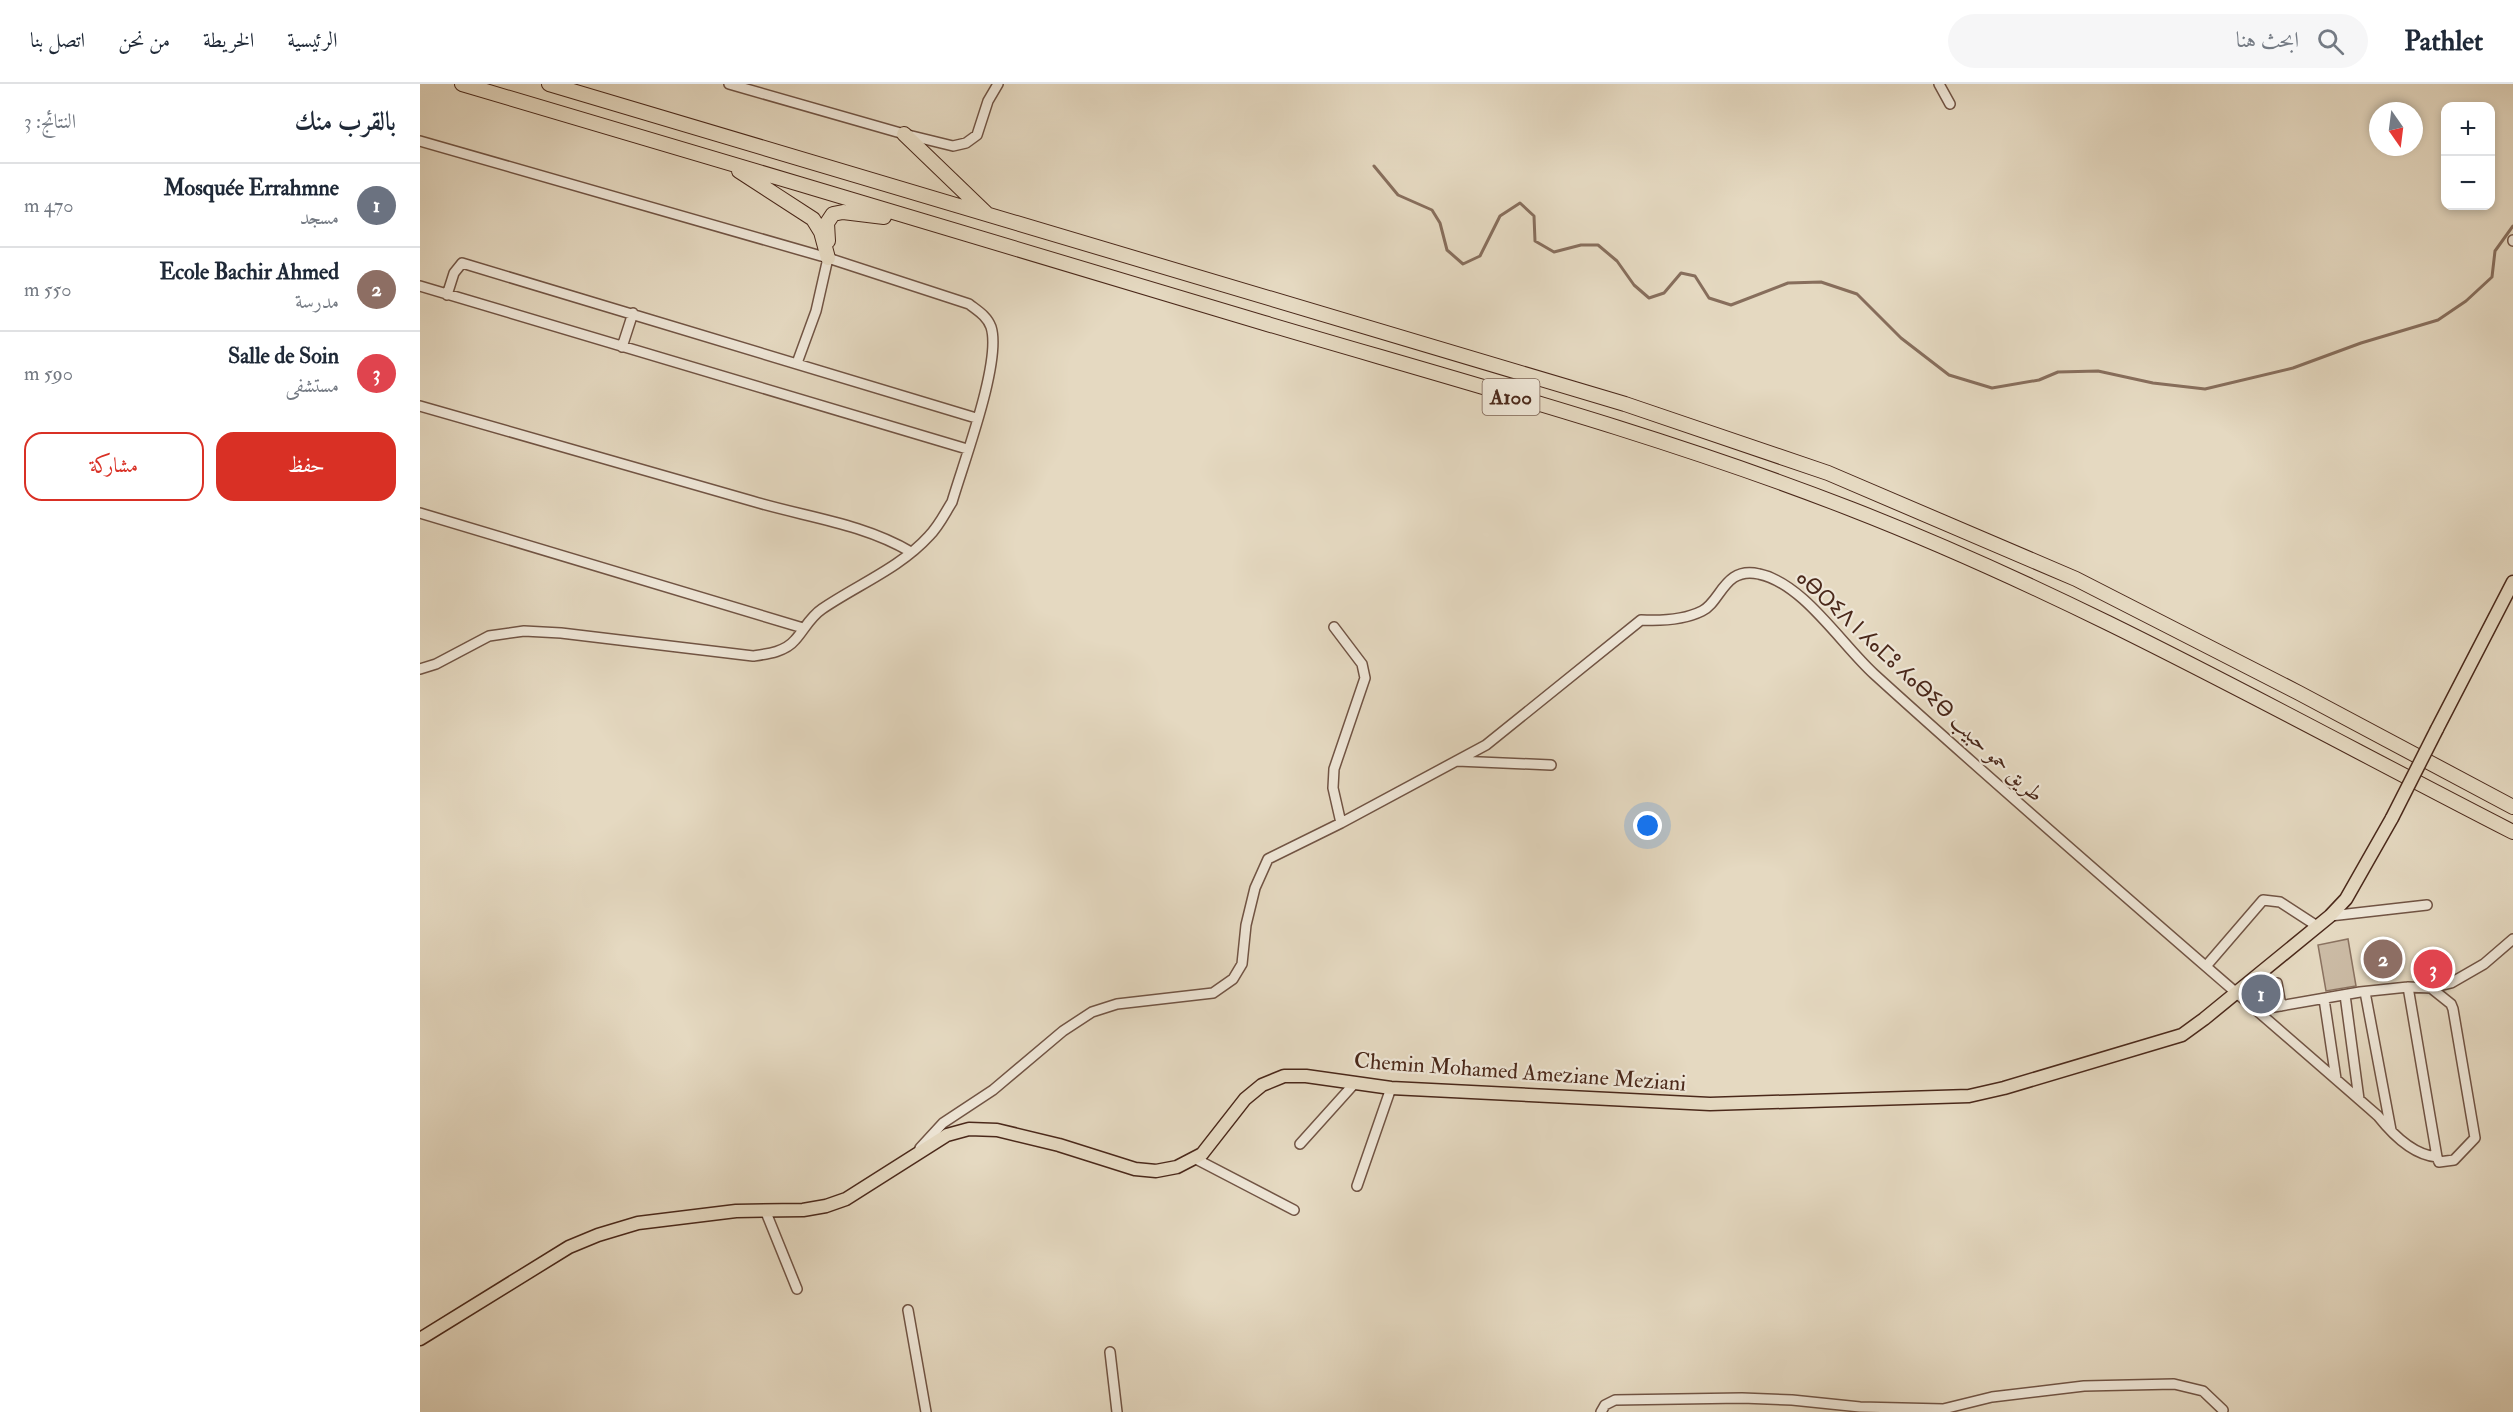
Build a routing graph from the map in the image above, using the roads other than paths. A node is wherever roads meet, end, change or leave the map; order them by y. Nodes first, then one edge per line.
1 (462, 84) edge
2 (549, 84) edge
3 (729, 84) edge
4 (998, 84) edge
5 (1939, 84) edge
6 (1950, 104) dead end
7 (904, 134) junction
8 (420, 141) edge
9 (721, 161) junction
10 (988, 214) junction
11 (918, 220) junction
12 (828, 258) junction
13 (420, 286) edge
14 (447, 295) junction
15 (633, 313) junction
16 (622, 347) junction
17 (797, 363) junction
18 (420, 406) edge
19 (976, 418) junction
20 (967, 449) junction
21 (420, 513) edge
22 (911, 552) junction
23 (2513, 582) edge
24 (1334, 627) dead end
25 (803, 628) junction
26 (420, 669) edge
27 (1456, 760) junction
28 (1551, 765) dead end
29 (2513, 807) edge
30 (1341, 823) junction
31 (2513, 832) edge
32 (2427, 905) dead end
33 (2330, 916) junction
34 (2317, 926) junction
35 (2513, 939) edge
36 (2207, 965) junction
37 (2277, 983) dead end
38 (2408, 987) junction
39 (2431, 988) junction
40 (2236, 991) junction
41 (2365, 992) junction
42 (2345, 995) junction
43 (2324, 999) junction
44 (2281, 1006) junction
45 (2257, 1010) junction
46 (2336, 1079) junction
47 (1354, 1084) junction
48 (1391, 1088) junction
49 (2359, 1099) junction
50 (2391, 1132) junction
51 (1300, 1144) dead end
52 (915, 1154) junction
53 (2438, 1157) junction
54 (1194, 1158) junction
55 (1357, 1186) dead end
56 (765, 1210) junction
57 (1294, 1210) dead end
58 (797, 1289) dead end
59 (908, 1310) dead end
60 (420, 1339) edge
61 (1110, 1352) dead end
62 (2223, 1410) dead end
63 (926, 1412) edge
64 (1117, 1412) edge
65 (1601, 1412) edge

1 - 9 highway, A100
2 - 10 highway, A100
3 - 7 street
4 - 7 street
5 - 6 street
7 - 10 highway
8 - 12 street
9 - 11 highway, A100
9 - 12 highway
10 - 29 highway, A100
11 - 12 highway
11 - 31 highway, A100
12 - 17 street
12 - 19 street
13 - 14 street
14 - 15 street
14 - 16 street
15 - 16 street
15 - 17 street
16 - 20 street
17 - 19 street
18 - 22 street
19 - 20 street
20 - 22 street
21 - 25 street
22 - 25 street
23 - 33 main road, Chemin Mohamed Ameziane Meziani, bridge
24 - 30 street
25 - 26 street
27 - 28 street
27 - 30 street, ⴰⴱⵔⵉⴷ ⵏ ⵃⴰⵎⵓ ⵃⴰⴱⵉⴱ طريق حمو حبيب
27 - 36 street, ⴰⴱⵔⵉⴷ ⵏ ⵃⴰⵎⵓ ⵃⴰⴱⵉⴱ طريق حمو حبيب
30 - 52 street, ⴰⴱⵔⵉⴷ ⵏ ⵃⴰⵎⵓ ⵃⴰⴱⵉⴱ طريق حمو حبيب
32 - 33 street
33 - 34 main road, Chemin Mohamed Ameziane Meziani
34 - 36 street
34 - 40 main road, Chemin Mohamed Ameziane Meziani
35 - 39 street
36 - 40 street, ⴰⴱⵔⵉⴷ ⵏ ⵃⴰⵎⵓ ⵃⴰⴱⵉⴱ طريق حمو حبيب
37 - 44 street
38 - 39 street
38 - 41 street
38 - 53 street
39 - 53 street
40 - 45 street, ⴰⴱⵔⵉⴷ ⵏ ⵃⴰⵎⵓ ⵃⴰⴱⵉⴱ طريق حمو حبيب
40 - 48 main road, Chemin Mohamed Ameziane Meziani
41 - 42 street
41 - 50 street
42 - 43 street
42 - 49 street
43 - 44 street
43 - 46 street
44 - 45 street
45 - 46 street, ⴰⴱⵔⵉⴷ ⵏ ⵃⴰⵎⵓ ⵃⴰⴱⵉⴱ طريق حمو حبيب
46 - 49 street, ⴰⴱⵔⵉⴷ ⵏ ⵃⴰⵎⵓ ⵃⴰⴱⵉⴱ طريق حمو حبيب
47 - 48 main road, Chemin Mohamed Ameziane Meziani
47 - 51 street
47 - 54 main road, Chemin Mohamed Ameziane Meziani
48 - 55 street
49 - 50 street, ⴰⴱⵔⵉⴷ ⵏ ⵃⴰⵎⵓ ⵃⴰⴱⵉⴱ طريق حمو حبيب
50 - 53 street, ⴰⴱⵔⵉⴷ ⵏ ⵃⴰⵎⵓ ⵃⴰⴱⵉⴱ طريق حمو حبيب
52 - 54 main road, Chemin Mohamed Ameziane Meziani
52 - 56 main road, Chemin Mohamed Ameziane Meziani
54 - 57 street
56 - 58 street
56 - 60 main road, Chemin Mohamed Ameziane Meziani
59 - 63 street
61 - 64 street
62 - 65 street

